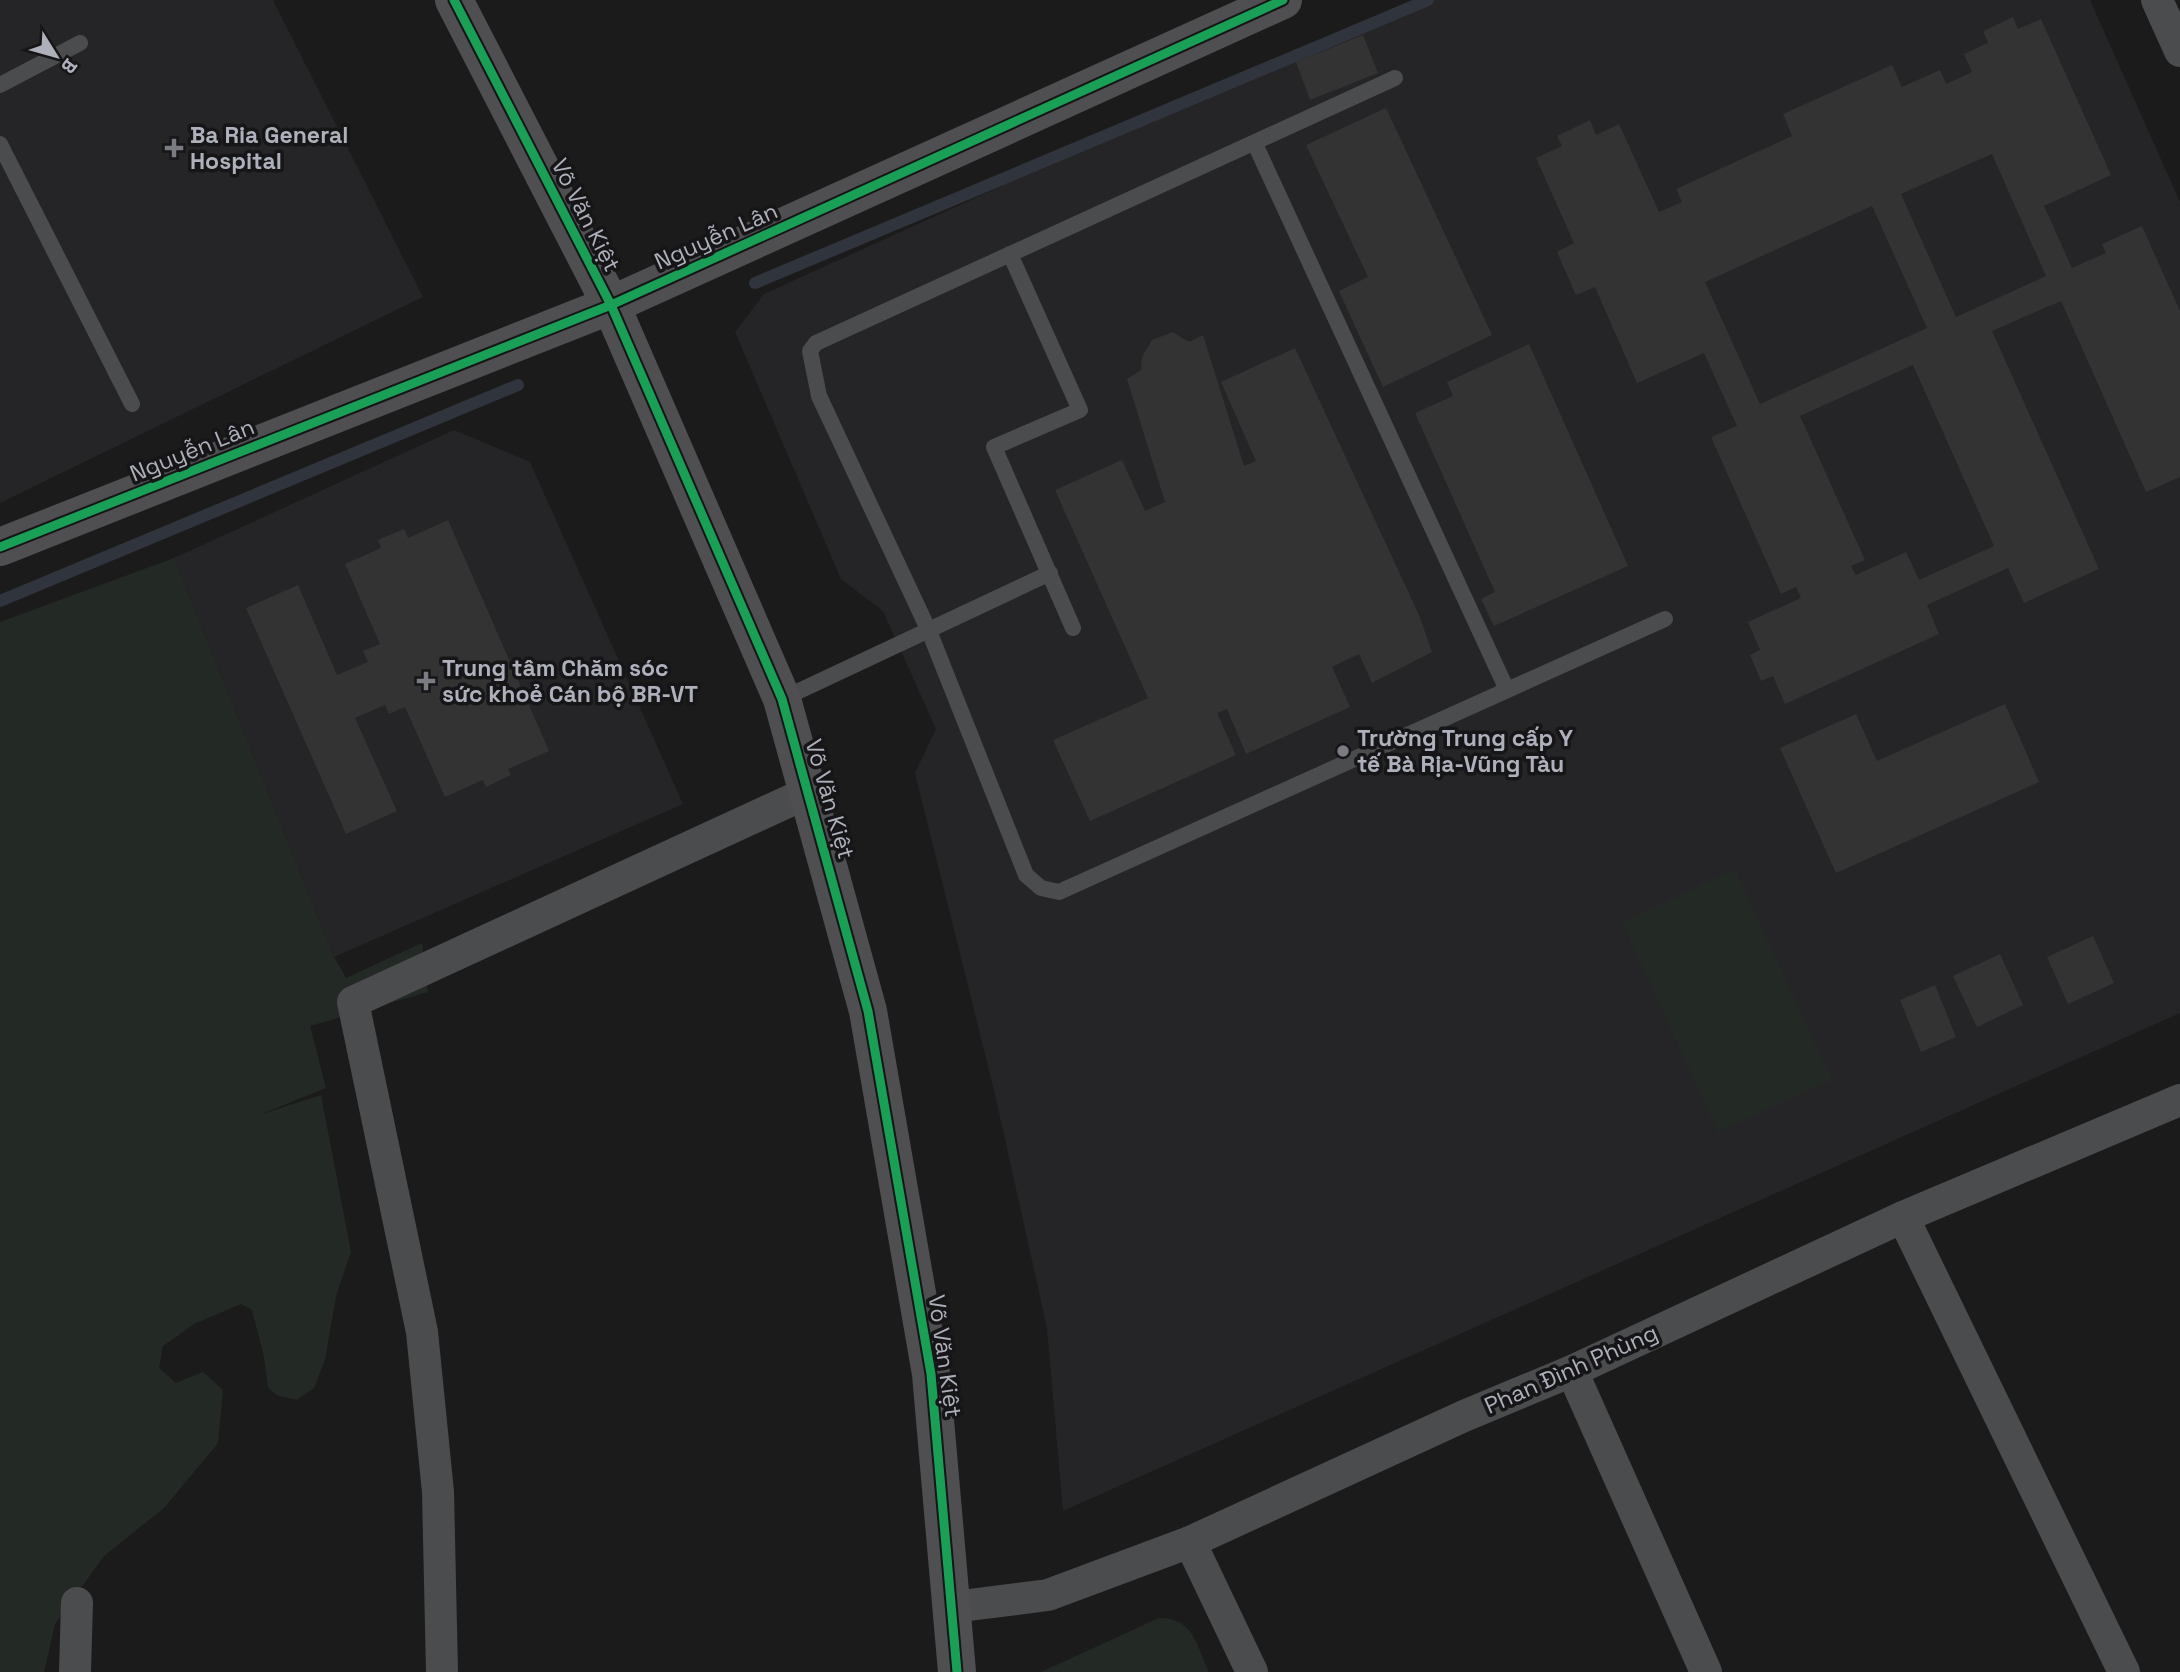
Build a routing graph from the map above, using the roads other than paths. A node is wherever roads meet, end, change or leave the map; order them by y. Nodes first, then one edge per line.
1 (454, 0) edge
2 (1283, 0) edge
3 (2157, 0) edge
4 (80, 43) dead end
5 (2180, 51) edge
6 (1395, 78) dead end
7 (0, 85) edge
8 (0, 144) edge
9 (1255, 144) junction
10 (1010, 254) junction
11 (611, 305) junction
12 (132, 404) dead end
13 (0, 547) edge
14 (1050, 573) junction
15 (1665, 619) dead end
16 (1073, 628) dead end
17 (929, 631) junction
18 (1507, 690) junction
19 (782, 699) junction
20 (809, 792) junction
21 (2180, 1100) edge
22 (1903, 1217) junction
23 (1572, 1371) junction
24 (1190, 1542) junction
25 (77, 1603) dead end
26 (953, 1607) junction
27 (75, 1672) edge
28 (442, 1672) edge
29 (957, 1672) edge
30 (1252, 1672) edge
31 (1706, 1672) edge
32 (2124, 1672) edge

1 - 11 street, Võ Văn Kiệt
2 - 11 street, Nguyễn Lân
3 - 5 street
4 - 7 lane
6 - 9 lane
8 - 12 lane
9 - 10 lane
9 - 18 lane
10 - 14 lane
10 - 17 lane
11 - 13 street, Nguyễn Lân
11 - 19 street, Võ Văn Kiệt
14 - 16 lane
14 - 17 lane
15 - 18 lane
17 - 18 lane
17 - 19 lane
19 - 20 street, Võ Văn Kiệt
20 - 26 street, Võ Văn Kiệt
20 - 28 street
21 - 22 street, Phan Đình Phùng
22 - 23 street, Phan Đình Phùng
22 - 32 street
23 - 24 street, Phan Đình Phùng
23 - 31 street
24 - 26 street, Phan Đình Phùng
24 - 30 street
25 - 27 street
26 - 29 street, Võ Văn Kiệt

